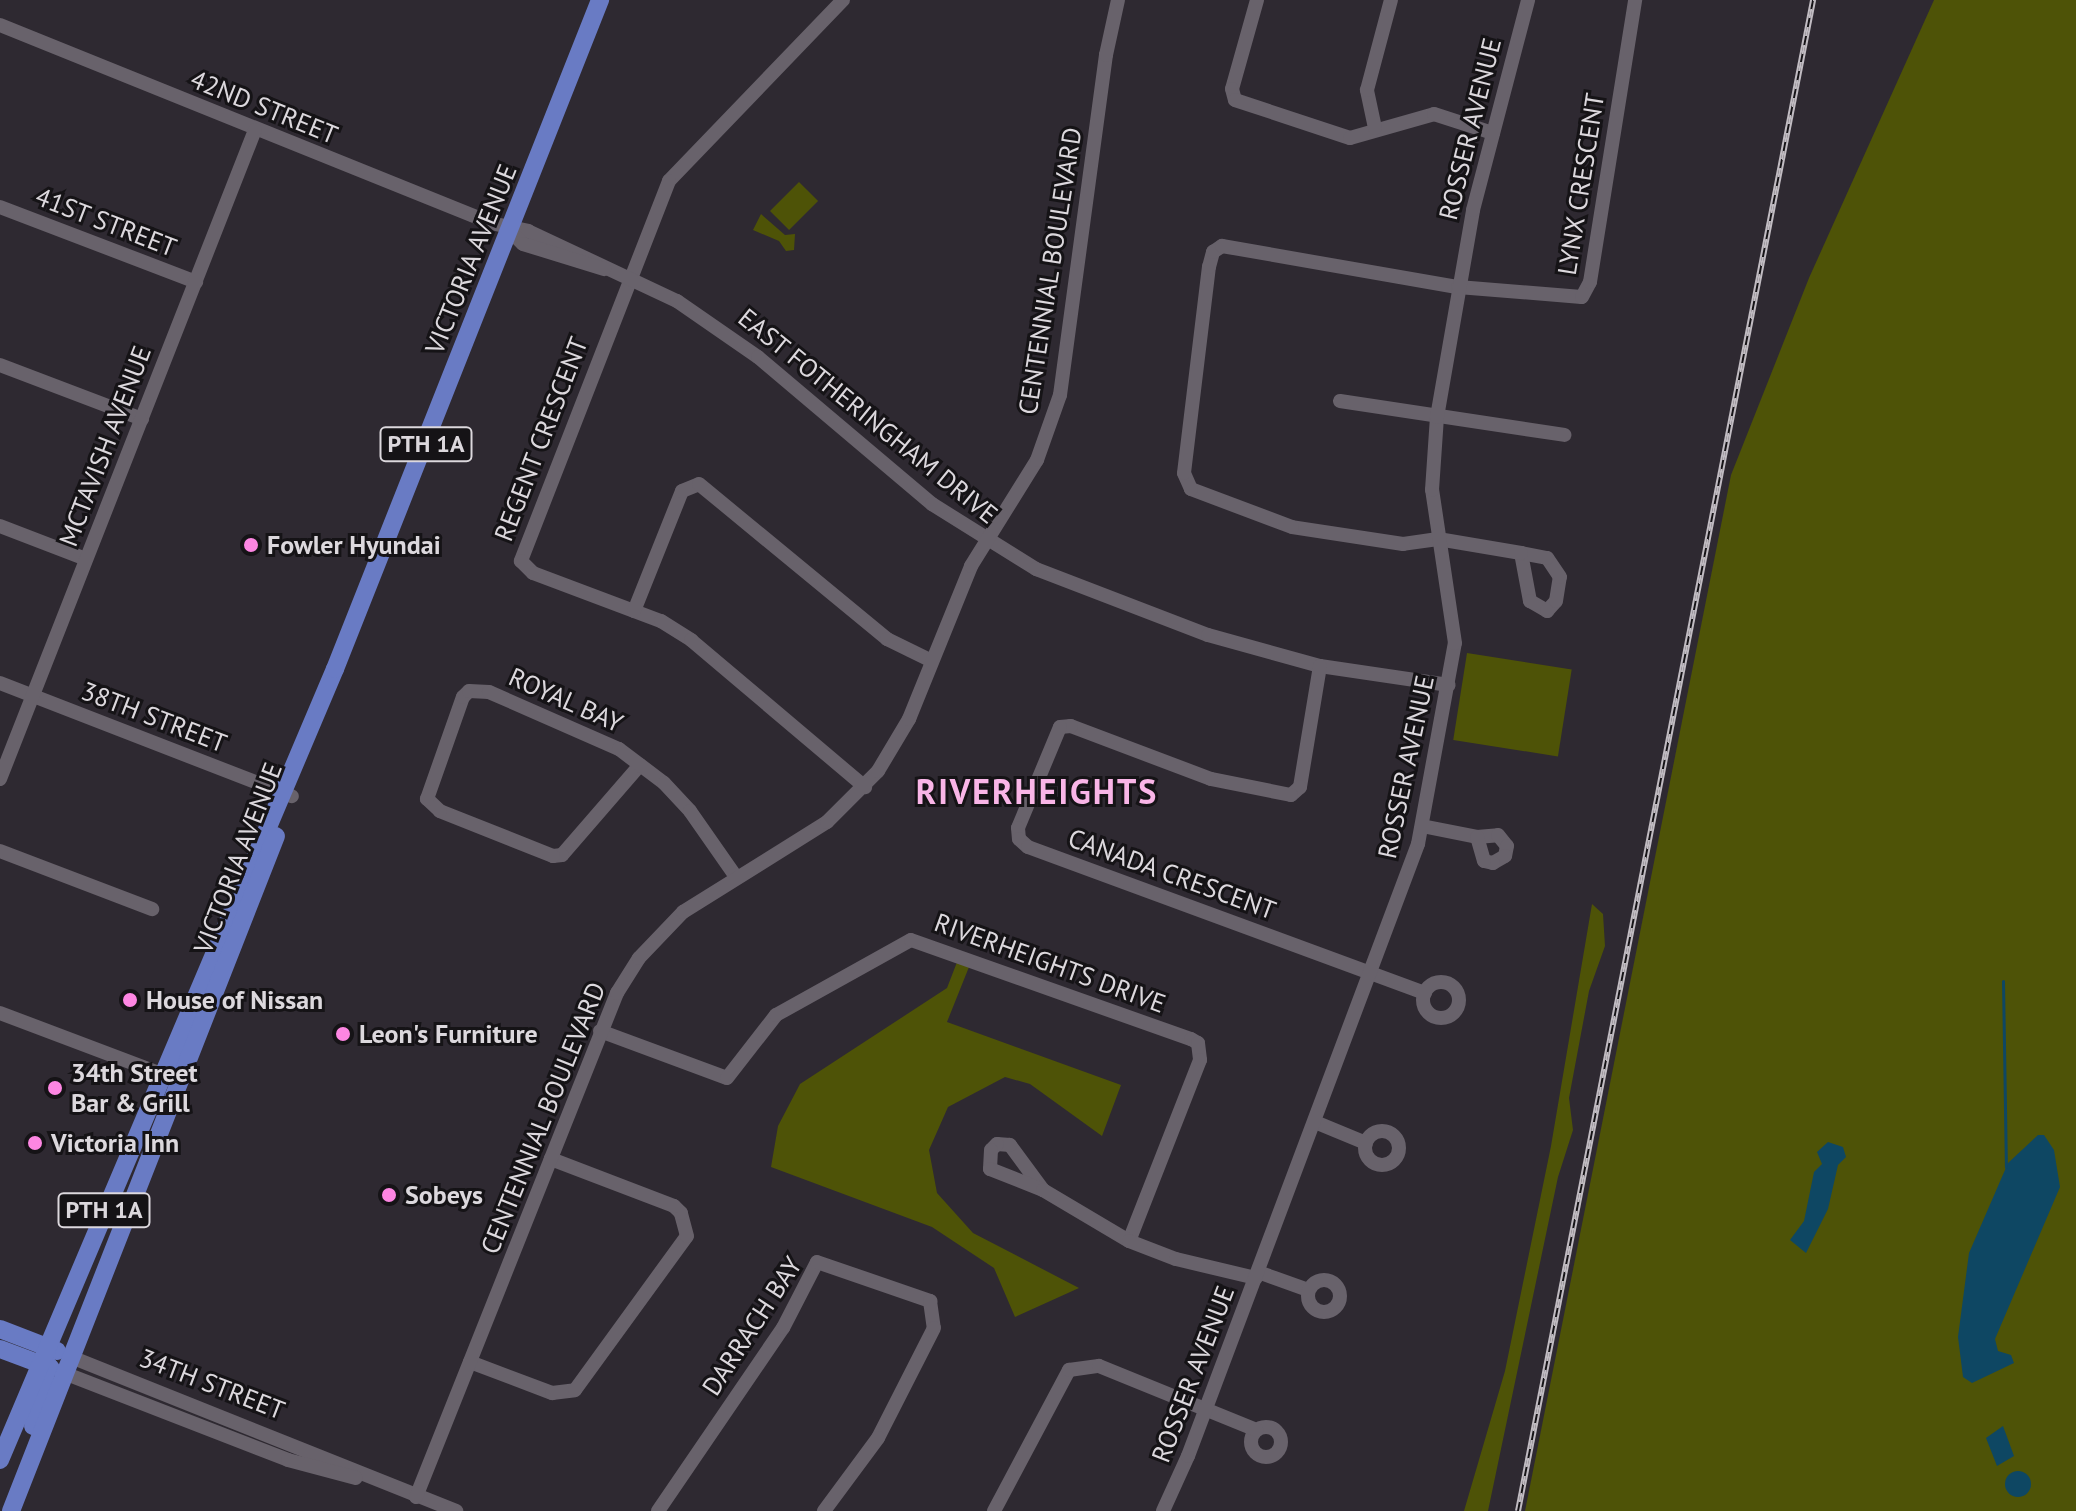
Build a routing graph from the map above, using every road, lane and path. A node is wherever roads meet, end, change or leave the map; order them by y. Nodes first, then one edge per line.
1 (600, 0) edge
2 (843, 0) edge
3 (1118, 0) edge
4 (1257, 0) edge
5 (1391, 0) edge
6 (1528, 0) edge
7 (1635, 0) edge
8 (0, 25) edge
9 (1375, 128) junction
10 (255, 130) junction
11 (1493, 133) junction
12 (0, 207) edge
13 (510, 231) junction
14 (629, 278) junction
15 (196, 282) junction
16 (1458, 287) junction
17 (0, 365) edge
18 (1340, 401) dead end
19 (1437, 417) junction
20 (142, 419) junction
21 (1564, 435) dead end
22 (0, 526) edge
23 (1438, 539) junction
24 (985, 540) junction
25 (1521, 553) dead end
26 (86, 559) junction
27 (634, 611) junction
28 (932, 661) junction
29 (1320, 666) junction
30 (0, 683) edge
31 (1449, 685) junction
32 (33, 696) junction
33 (640, 765) junction
34 (0, 779) edge
35 (865, 787) junction
36 (287, 794) junction
37 (1422, 826) junction
38 (1477, 837) dead end
39 (0, 851) edge
40 (736, 877) junction
41 (152, 909) dead end
42 (1373, 973) junction
43 (1425, 993) dead end
44 (0, 1013) edge
45 (600, 1031) junction
46 (160, 1074) junction
47 (179, 1081) junction
48 (1315, 1122) junction
49 (1366, 1143) dead end
50 (551, 1159) junction
51 (1043, 1190) dead end
52 (1129, 1241) junction
53 (1257, 1275) junction
54 (1308, 1290) dead end
55 (0, 1329) edge
56 (0, 1349) edge
57 (55, 1360) junction
58 (470, 1362) junction
59 (1205, 1409) junction
60 (1257, 1430) dead end
61 (274, 1436) junction
62 (268, 1452) junction
63 (0, 1460) edge
64 (409, 1494) junction
65 (11, 1511) edge
66 (456, 1511) edge
67 (658, 1511) edge
68 (824, 1511) edge
69 (994, 1511) edge
70 (1163, 1511) edge

1 - 13 main road, VICTORIA AVENUE / PTH 1A
2 - 14 street, REGENT CRESCENT
3 - 24 street, CENTENNIAL BOULEVARD
4 - 9 street
5 - 9 street
6 - 11 street, ROSSER AVENUE
7 - 16 street, LYNX CRESCENT
8 - 10 street, 42ND STREET
9 - 11 street
10 - 13 street, 42ND STREET
10 - 15 street, MCTAVISH AVENUE
11 - 16 street, ROSSER AVENUE
12 - 15 street, 41ST STREET
13 - 14 street, EAST FOTHERINGHAM DRIVE
13 - 36 main road, VICTORIA AVENUE / PTH 1A
14 - 24 street, EAST FOTHERINGHAM DRIVE
14 - 27 street, REGENT CRESCENT
15 - 20 street, MCTAVISH AVENUE
16 - 19 street, ROSSER AVENUE
16 - 23 street
17 - 20 street
18 - 19 street
19 - 21 street
19 - 23 street, ROSSER AVENUE
20 - 26 street, MCTAVISH AVENUE
22 - 26 street
23 - 25 street
23 - 31 street, ROSSER AVENUE
24 - 28 street, CENTENNIAL BOULEVARD
24 - 29 street, EAST FOTHERINGHAM DRIVE
26 - 32 street, MCTAVISH AVENUE
27 - 28 street
27 - 35 street, REGENT CRESCENT
28 - 35 street, CENTENNIAL BOULEVARD
29 - 31 street, EAST FOTHERINGHAM DRIVE
29 - 42 street, CANADA CRESCENT
30 - 32 street, 38TH STREET
31 - 37 street, ROSSER AVENUE
32 - 34 street, MCTAVISH AVENUE
32 - 36 street, 38TH STREET
33 - 33 street, ROYAL BAY
33 - 40 street, ROYAL BAY
35 - 40 street, CENTENNIAL BOULEVARD
36 - 46 main road, VICTORIA AVENUE / PTH 1A
36 - 47 main road, VICTORIA AVENUE / PTH 1A
37 - 38 street
37 - 42 street, ROSSER AVENUE
39 - 41 street
40 - 45 street, CENTENNIAL BOULEVARD
42 - 43 street
42 - 48 street, ROSSER AVENUE
44 - 46 street
45 - 50 street, CENTENNIAL BOULEVARD
45 - 52 street, RIVERHEIGHTS DRIVE
46 - 47 street
46 - 57 main road, VICTORIA AVENUE / PTH 1A
47 - 57 main road, VICTORIA AVENUE / PTH 1A
48 - 49 street
48 - 53 street, ROSSER AVENUE
50 - 58 street, CENTENNIAL BOULEVARD
50 - 58 street
51 - 52 street
52 - 53 street
53 - 54 street
53 - 59 street, ROSSER AVENUE
55 - 57 main road, 34TH STREET
56 - 57 main road, 34TH STREET
57 - 61 street, 34TH STREET
57 - 62 street, 34TH STREET
57 - 63 main road, VICTORIA AVENUE / PTH 1A
57 - 65 main road, VICTORIA AVENUE / PTH 1A
58 - 64 street, CENTENNIAL BOULEVARD
59 - 60 street
59 - 69 street
59 - 70 street, ROSSER AVENUE
61 - 62 street
61 - 64 street, 34TH STREET
62 - 64 street, 34TH STREET
64 - 66 street, 34TH STREET
67 - 68 street, DARRACH BAY

